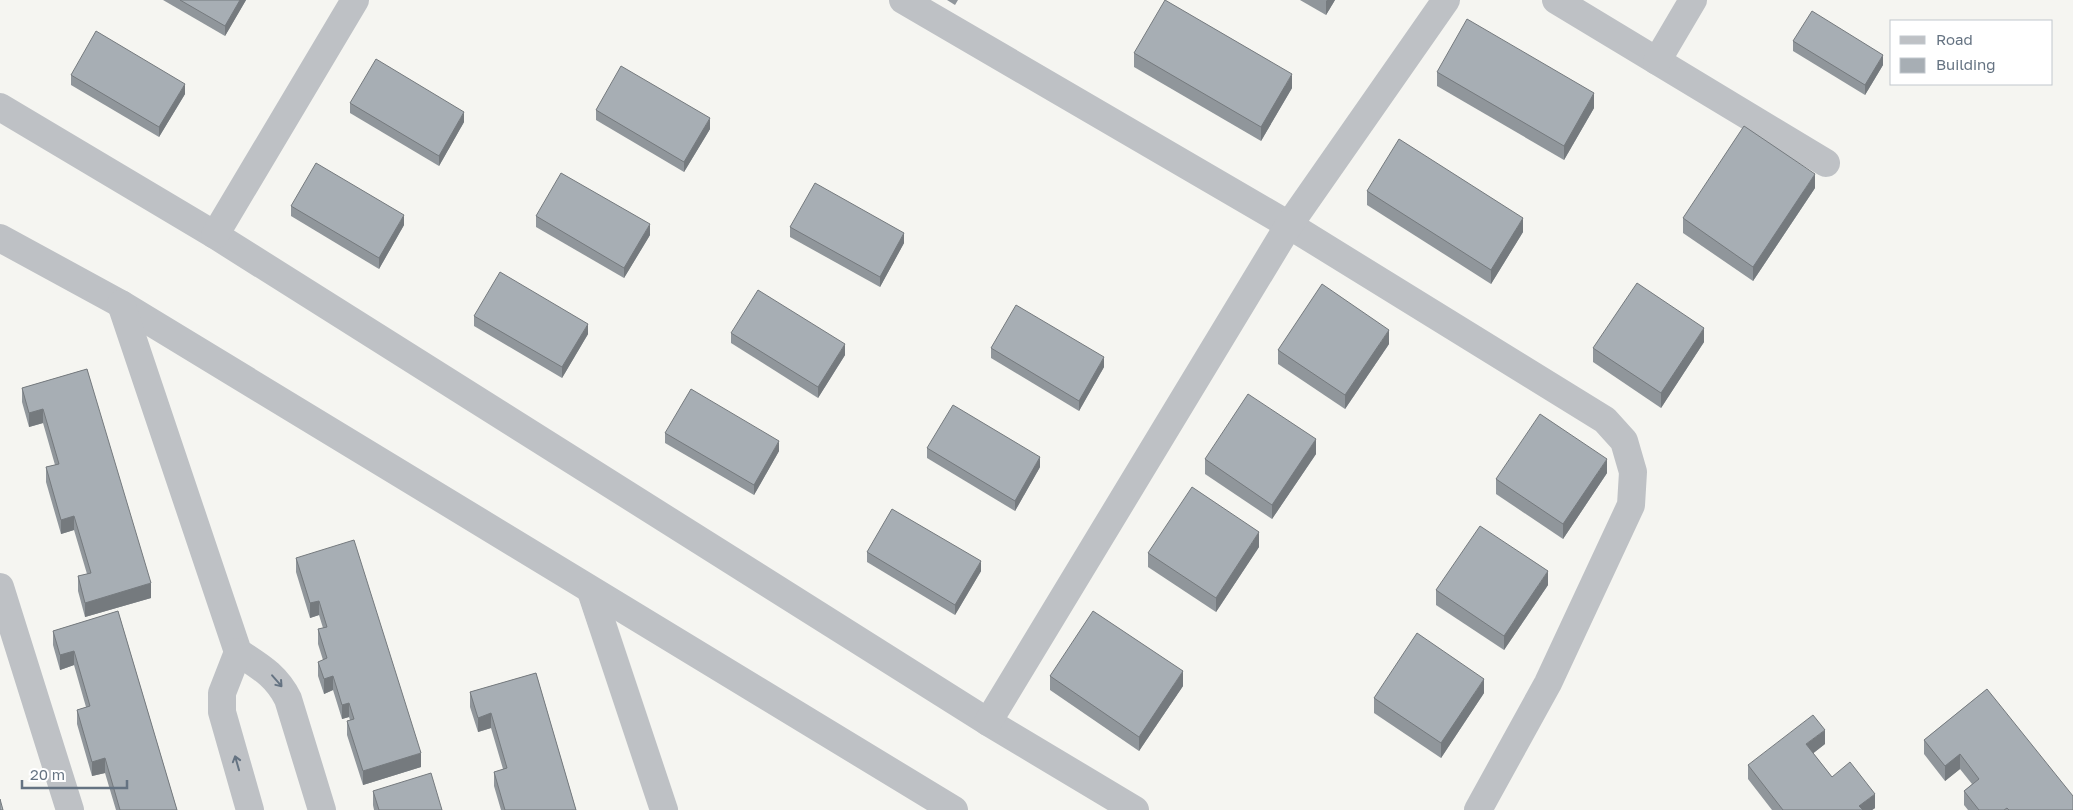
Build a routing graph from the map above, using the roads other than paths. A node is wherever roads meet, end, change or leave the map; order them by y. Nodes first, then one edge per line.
1 (355, 0) edge
2 (903, 0) edge
3 (1446, 0) edge
4 (1556, 0) edge
5 (1693, 0) edge
6 (1657, 61) junction
7 (0, 107) edge
8 (1826, 163) dead end
9 (1288, 225) junction
10 (216, 235) junction
11 (0, 238) edge
12 (121, 304) junction
13 (0, 588) edge
14 (592, 591) junction
15 (238, 652) junction
16 (988, 722) junction
17 (905, 782) junction
18 (70, 810) edge
19 (250, 810) edge
20 (322, 810) edge
21 (664, 810) edge
22 (913, 810) edge
23 (954, 810) edge
24 (1135, 810) edge
25 (1478, 810) edge

1 - 10 street
2 - 9 street
3 - 9 street
4 - 6 street
5 - 6 street
6 - 8 street
7 - 10 street
9 - 16 street
9 - 25 street
10 - 16 street
11 - 12 street
12 - 14 street
12 - 15 street
13 - 18 street
14 - 17 street
14 - 21 street
19 -> 15 street
15 -> 20 street
16 - 24 street
17 - 22 street
17 - 23 street

